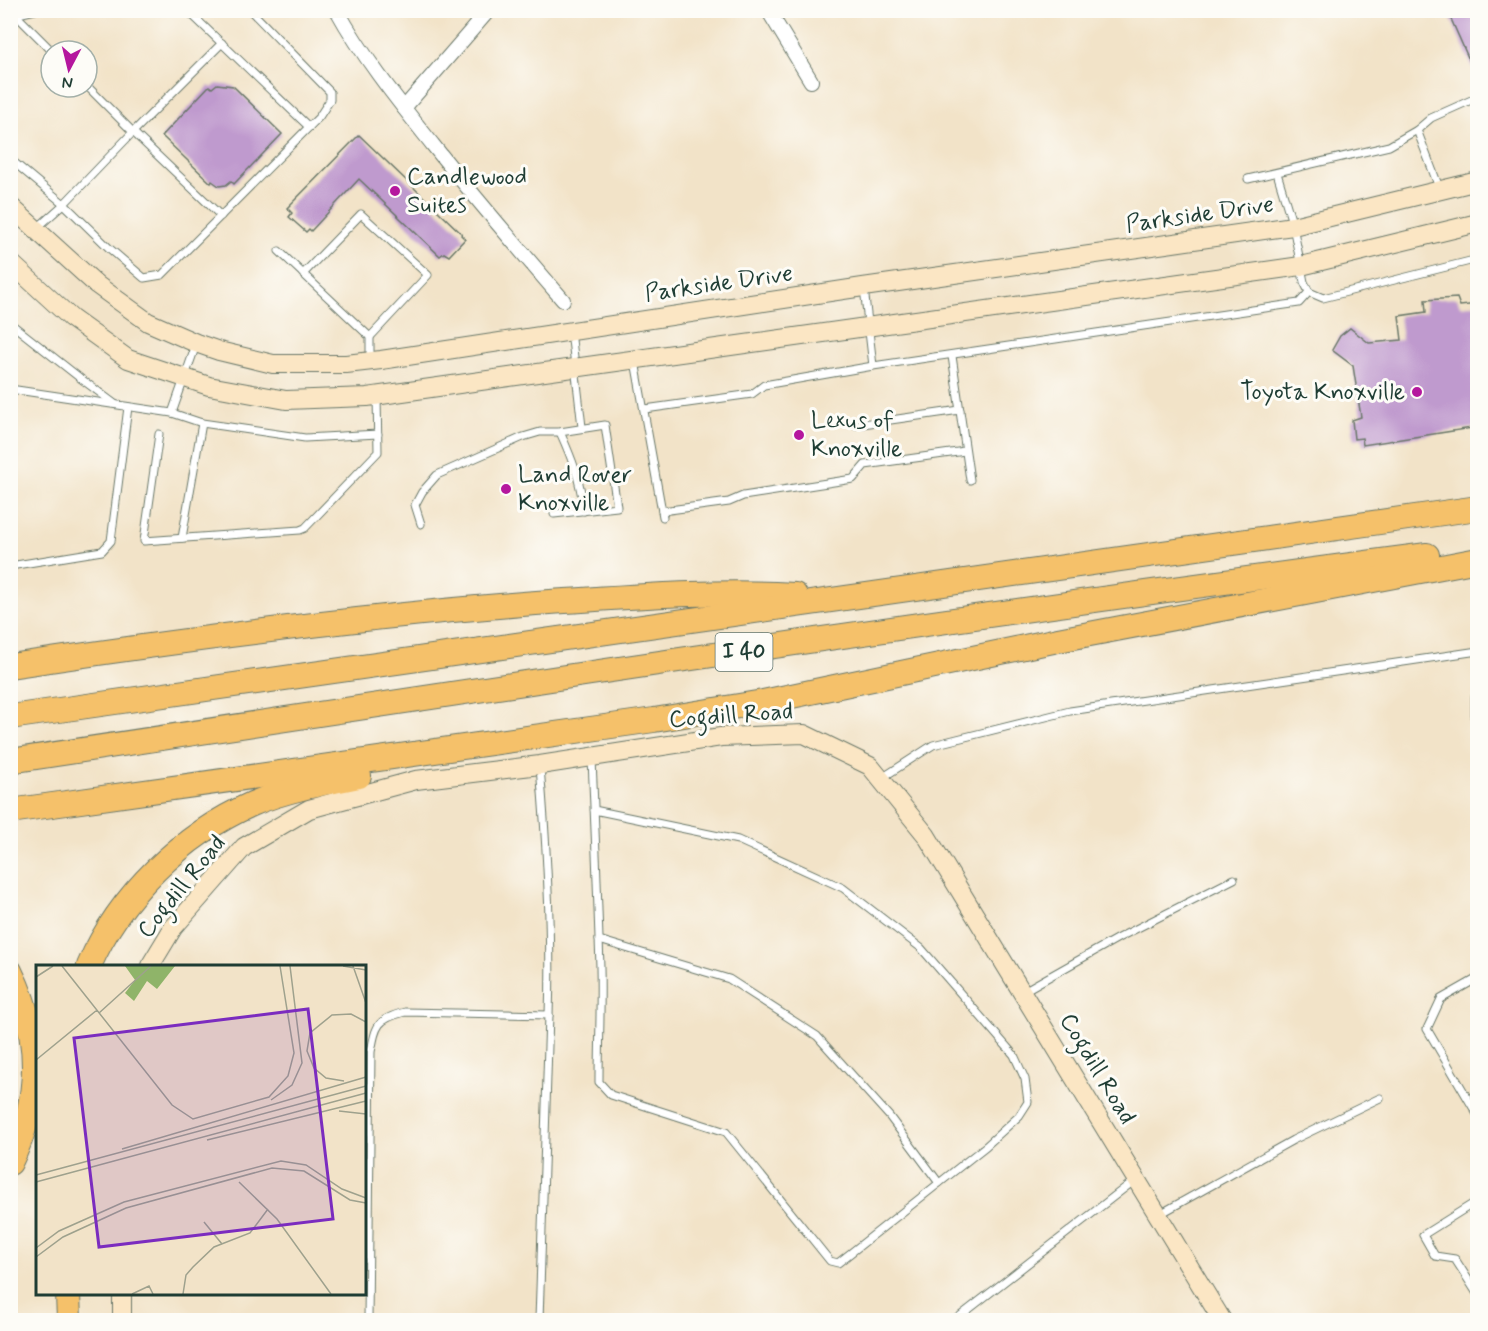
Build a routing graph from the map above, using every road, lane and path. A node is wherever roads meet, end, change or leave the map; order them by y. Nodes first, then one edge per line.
1 (35, 10) edge
2 (187, 10) edge
3 (250, 10) edge
4 (337, 10) edge
5 (489, 10) edge
6 (768, 10) edge
7 (13, 16) edge
8 (39, 39) edge
9 (222, 43) junction
10 (811, 81) dead end
11 (1478, 97) edge
12 (99, 98) edge
13 (404, 108) junction
14 (309, 127) junction
15 (1417, 130) junction
16 (133, 132) junction
17 (10, 159) edge
18 (1277, 172) junction
19 (1248, 180) dead end
20 (1478, 181) edge
21 (1440, 190) junction
22 (64, 204) junction
23 (10, 206) edge
24 (220, 216) junction
25 (1478, 223) edge
26 (1293, 226) junction
27 (36, 230) junction
28 (279, 251) dead end
29 (1478, 259) edge
30 (10, 262) edge
31 (1301, 266) junction
32 (303, 274) junction
33 (864, 287) junction
34 (1309, 292) junction
35 (563, 300) dead end
36 (10, 323) edge
37 (868, 328) junction
38 (571, 330) junction
39 (370, 337) junction
40 (196, 343) junction
41 (952, 356) junction
42 (370, 361) junction
43 (635, 361) junction
44 (873, 366) junction
45 (577, 369) junction
46 (185, 378) junction
47 (10, 389) edge
48 (377, 396) junction
49 (117, 405) junction
50 (128, 407) junction
51 (645, 409) junction
52 (960, 410) junction
53 (172, 413) junction
54 (202, 423) junction
55 (856, 425) dead end
56 (582, 427) junction
57 (560, 432) junction
58 (159, 434) dead end
59 (378, 434) junction
60 (965, 451) junction
61 (969, 480) dead end
62 (1478, 508) edge
63 (584, 511) junction
64 (554, 514) dead end
65 (421, 524) dead end
66 (182, 538) junction
67 (1478, 548) edge
68 (1478, 560) edge
69 (10, 566) edge
70 (848, 598) junction
71 (1478, 651) edge
72 (10, 666) edge
73 (1478, 696) edge
74 (763, 702) junction
75 (10, 717) edge
76 (1478, 734) edge
77 (592, 757) junction
78 (10, 761) edge
79 (540, 765) junction
80 (880, 779) junction
81 (594, 810) junction
82 (10, 811) edge
83 (1234, 879) dead end
84 (599, 940) junction
85 (90, 965) edge
86 (151, 965) edge
87 (10, 971) edge
88 (1478, 978) edge
89 (1022, 992) junction
90 (549, 1015) junction
91 (1380, 1098) dead end
92 (1478, 1116) edge
93 (10, 1163) edge
94 (1136, 1180) junction
95 (939, 1183) junction
96 (1474, 1203) dead end
97 (1158, 1216) junction
98 (68, 1295) edge
99 (122, 1295) edge
100 (1478, 1295) edge
101 (69, 1320) edge
102 (122, 1320) edge
103 (368, 1320) edge
104 (539, 1320) edge
105 (955, 1320) edge
106 (1221, 1320) edge

1 - 7 lane
2 - 9 lane
3 - 14 lane
4 - 13 street
5 - 13 street
6 - 10 street
7 - 8 lane
9 - 14 lane
9 - 16 lane
11 - 15 lane
12 - 16 lane
13 - 35 street
14 - 24 lane
15 - 18 lane
15 - 21 lane
16 - 22 lane
16 - 24 lane
17 - 22 lane
18 - 19 lane
18 - 26 lane
20 - 21 street, Parkside Drive
21 - 26 street, Parkside Drive
22 - 24 lane
22 - 27 lane
23 - 27 street, Parkside Drive
25 - 31 street
26 - 31 lane
26 - 33 street, Parkside Drive
27 - 40 street, Parkside Drive
28 - 32 lane
29 - 34 lane
30 - 46 street
31 - 34 lane
31 - 37 street
32 - 39 lane
32 - 39 lane
33 - 37 lane
33 - 38 street, Parkside Drive
34 - 41 lane
36 - 49 lane
37 - 43 street
37 - 44 lane
38 - 42 street, Parkside Drive
38 - 45 lane
39 - 42 lane
40 - 42 street, Parkside Drive
40 - 46 lane
41 - 44 lane
41 - 52 lane
43 - 45 street
43 - 51 lane
44 - 51 lane
45 - 48 street
45 - 56 lane
46 - 48 street
46 - 53 lane
47 - 49 lane
48 - 59 lane
49 - 50 lane
50 - 53 lane
50 - 69 lane
51 - 60 lane
52 - 55 lane
52 - 60 lane
53 - 54 lane
54 - 59 lane
54 - 66 lane
56 - 57 lane
56 - 63 lane
57 - 63 lane
57 - 65 lane
58 - 66 lane
59 - 66 lane
60 - 61 lane
62 - 70 highway, I 40
63 - 64 lane
67 - 78 highway, I 40
68 - 74 highway
70 - 72 highway
70 - 75 highway, I 40
71 - 80 lane
73 - 76 lane
74 - 82 highway
74 - 85 highway
77 - 79 street, Cogdill Road
77 - 80 street, Cogdill Road
77 - 81 lane
79 - 86 street, Cogdill Road
79 - 90 lane
80 - 89 street, Cogdill Road
81 - 84 lane
81 - 95 lane
83 - 89 lane
84 - 95 lane
84 - 95 lane
87 - 93 highway
88 - 92 lane
89 - 94 street, Cogdill Road
90 - 103 lane
90 - 104 lane
91 - 97 lane
94 - 97 street, Cogdill Road
94 - 105 lane
96 - 100 lane
97 - 106 street, Cogdill Road
98 - 101 highway
99 - 102 street

